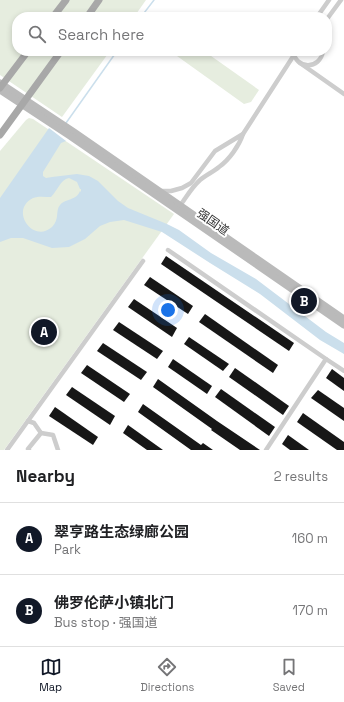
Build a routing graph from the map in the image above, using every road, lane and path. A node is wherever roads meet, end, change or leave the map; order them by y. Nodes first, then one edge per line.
1 (66, 0) edge
2 (99, 0) edge
3 (329, 0) edge
4 (340, 0) edge
5 (57, 12) edge
6 (91, 12) edge
7 (321, 12) edge
8 (332, 12) edge
9 (24, 56) edge
10 (57, 56) edge
11 (291, 56) edge
12 (295, 56) edge
13 (321, 56) edge
14 (300, 63) junction
15 (1, 86) edge
16 (344, 94) edge
17 (21, 105) junction
18 (72, 134) junction
19 (243, 134) junction
20 (0, 135) edge
21 (158, 190) junction
22 (178, 208) junction
23 (168, 250) dead end
24 (143, 261) dead end
25 (344, 319) edge
26 (344, 325) edge
27 (326, 359) junction
28 (344, 371) edge
29 (28, 421) junction
30 (41, 433) junction
31 (7, 450) edge
32 (29, 450) edge
33 (58, 450) edge
34 (266, 450) edge

1 - 5 main road
2 - 6 main road
3 - 7 street
4 - 8 street
9 - 15 main road
10 - 17 main road
11 - 19 street
12 - 14 street
13 - 14 street
14 - 16 street
15 - 17 main road
17 - 18 main road
17 - 20 main road
18 - 21 main road, 强国道
18 - 22 main road, 强国道
19 - 21 street
19 - 22 street
21 - 22 main road, 强国道
22 - 25 main road, 强国道
22 - 26 main road, 强国道
23 - 27 street
24 - 29 street
27 - 28 street
27 - 34 street
29 - 30 street
29 - 31 street
30 - 32 street
30 - 33 street

